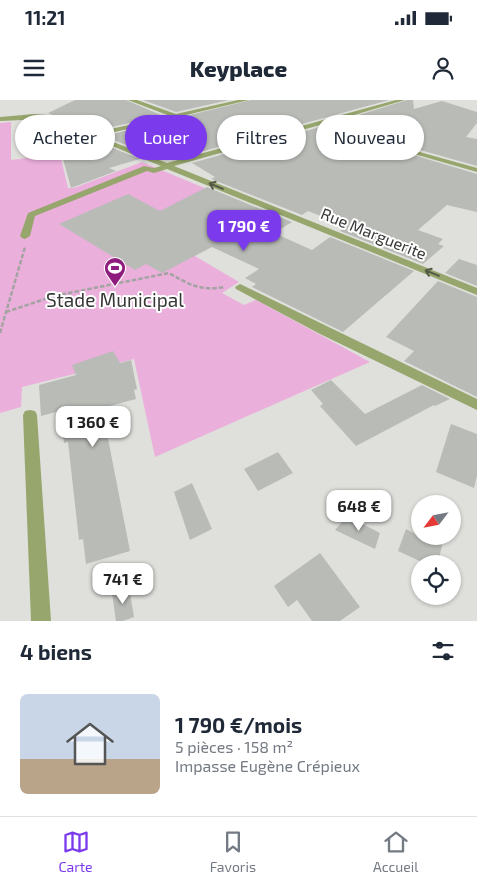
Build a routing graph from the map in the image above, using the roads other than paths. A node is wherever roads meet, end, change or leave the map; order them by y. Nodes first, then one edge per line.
1 (131, 100) edge
2 (246, 100) edge
3 (402, 100) edge
4 (174, 115) joint
5 (349, 115) edge
6 (15, 118) edge
7 (0, 119) edge
8 (316, 124) edge
9 (115, 145) edge
10 (424, 155) edge
11 (166, 166) junction
12 (477, 170) edge
13 (25, 236) road end
14 (240, 287) road end
15 (477, 292) edge
16 (477, 405) edge
17 (30, 415) dead end
18 (41, 621) edge

1 - 4 street
2 - 4 street
3 - 5 street
6 - 7 street, Rue Marguerite
8 - 11 street
9 - 11 street, Rue Marguerite
10 - 12 street
11 - 13 street
15 -> 11 street, Rue Marguerite
14 - 16 street
17 - 18 street

